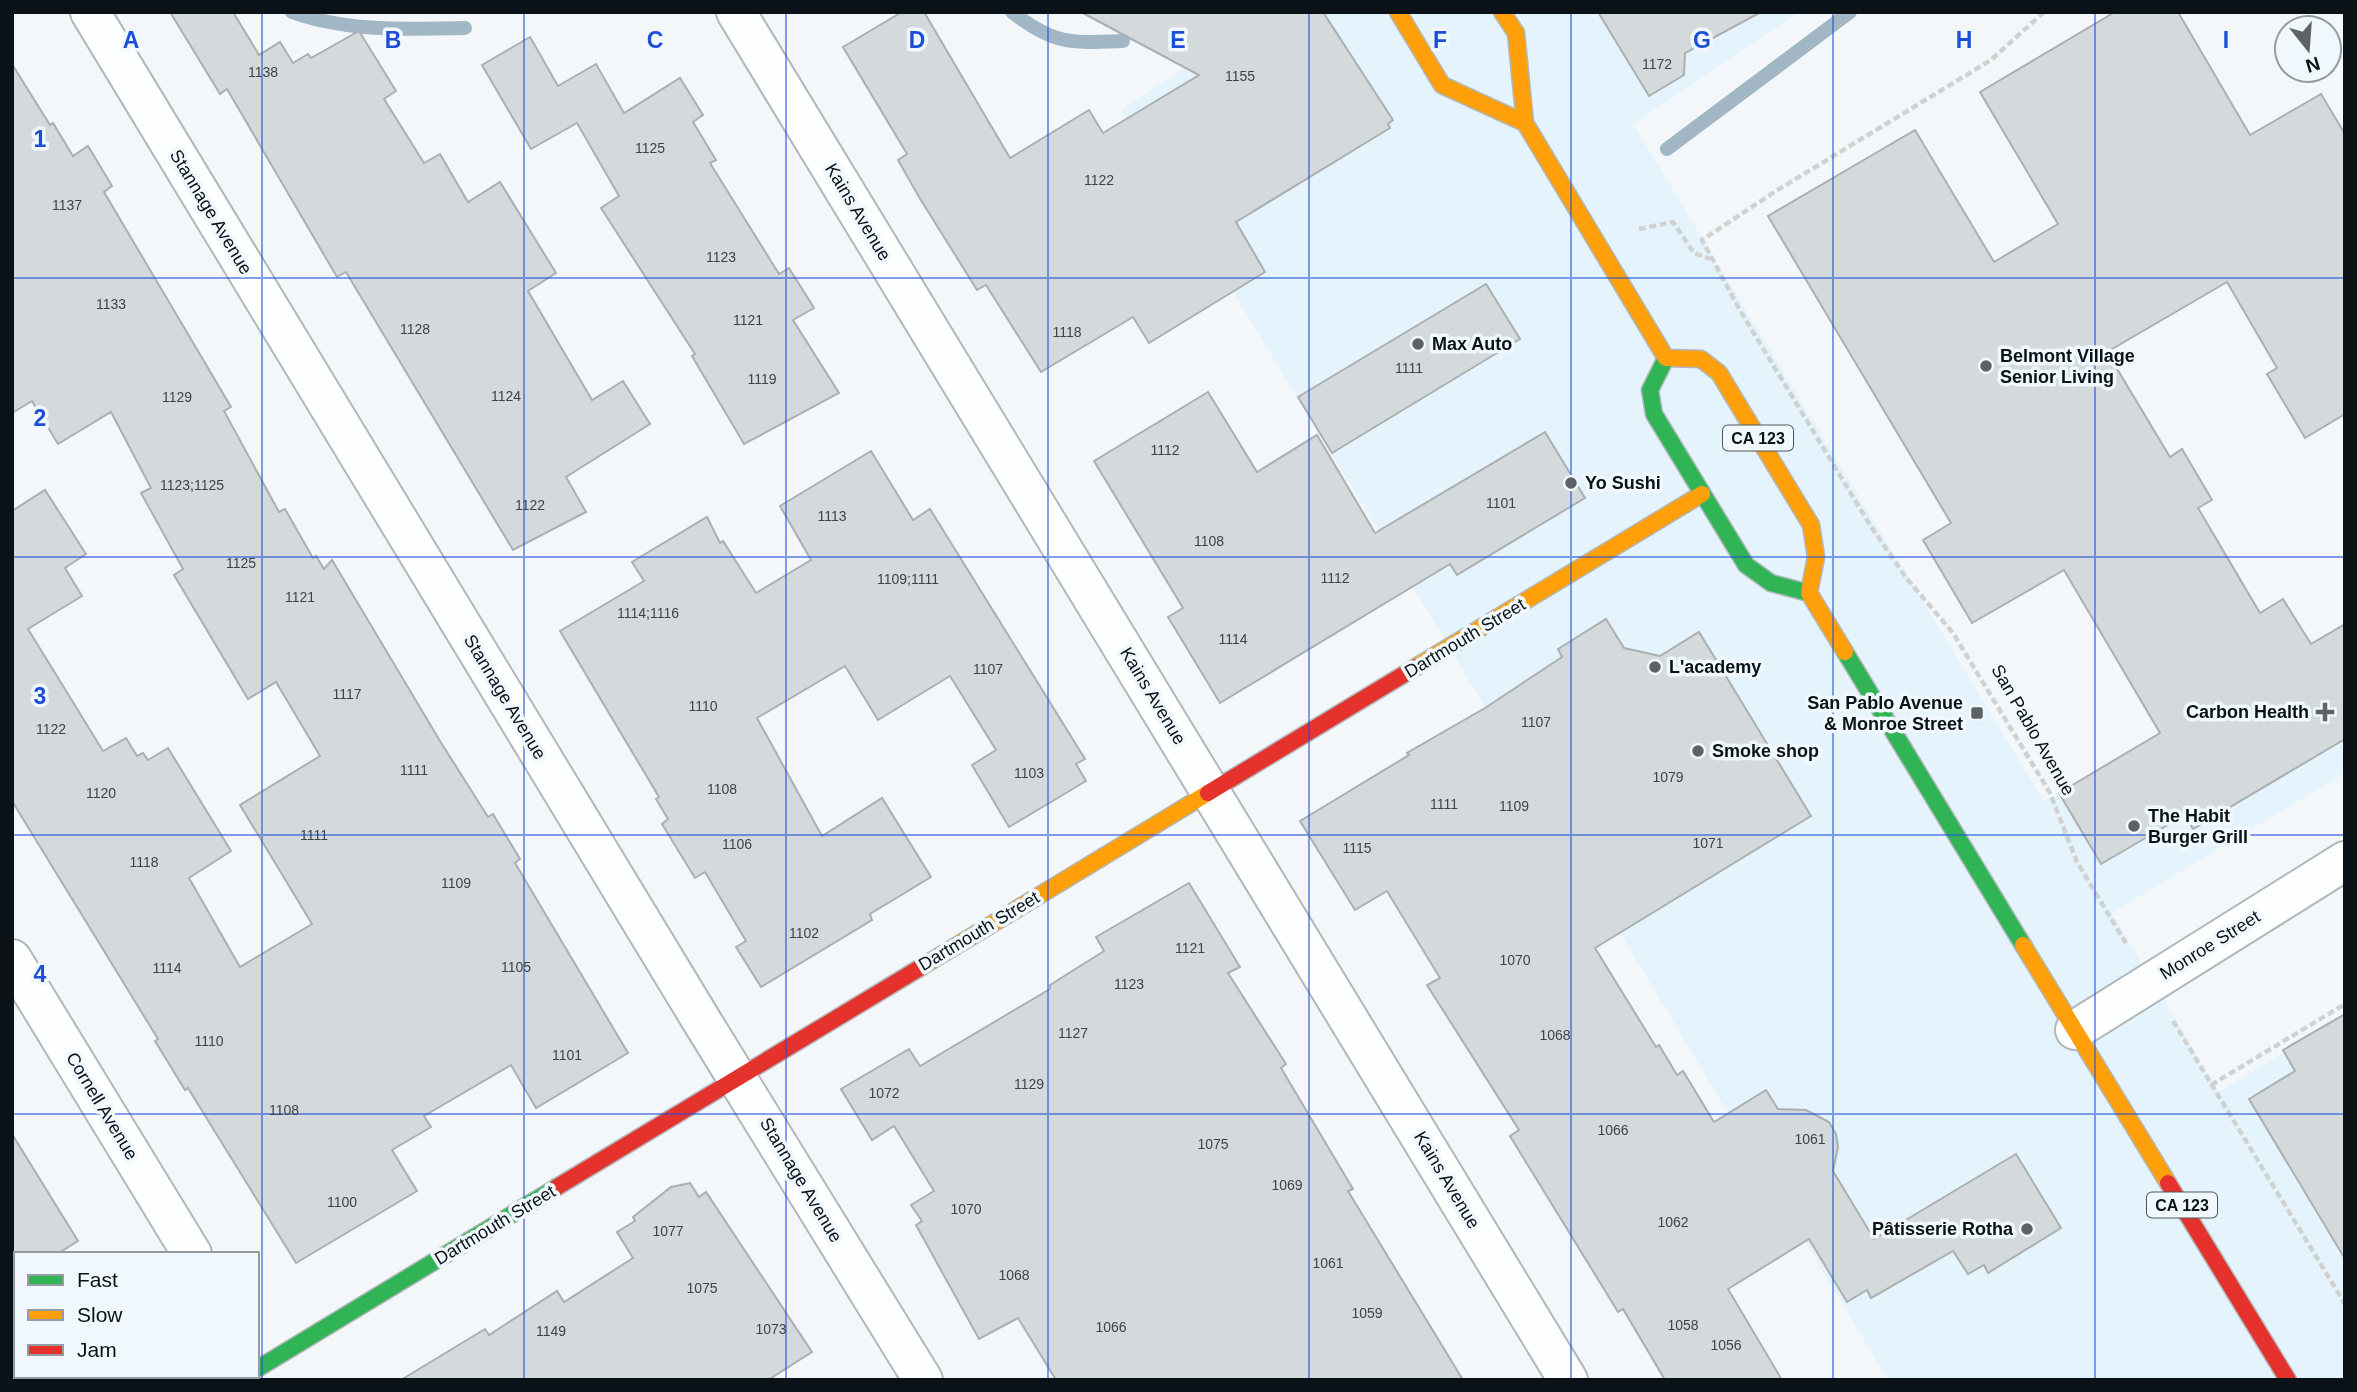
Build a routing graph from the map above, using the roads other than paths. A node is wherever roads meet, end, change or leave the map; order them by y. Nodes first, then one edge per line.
1 (90, 12) edge
2 (736, 12) edge
3 (1398, 12) edge
4 (1502, 12) edge
5 (1525, 123) junction
6 (1665, 358) junction
7 (1702, 494) junction
8 (1809, 593) junction
9 (1211, 791) junction
10 (2345, 861) edge
11 (12, 959) edge
12 (2075, 1030) junction
13 (738, 1078) junction
14 (191, 1252) edge
15 (259, 1370) edge
16 (923, 1380) edge
17 (1568, 1380) edge
18 (2288, 1380) edge

1 - 13 street, Stannage Avenue
2 - 9 street, Kains Avenue
3 - 5 main road
4 - 5 main road
5 - 6 main road
6 - 7 main road
6 - 8 main road, CA 123
7 - 8 main road
7 - 9 main road, Dartmouth Street
8 - 12 main road, CA 123
9 - 13 main road, Dartmouth Street
9 - 17 street, Kains Avenue
10 - 12 street, Monroe Street
11 - 14 street, Cornell Avenue
12 - 18 main road, CA 123
13 - 15 main road, Dartmouth Street
13 - 16 street, Stannage Avenue

